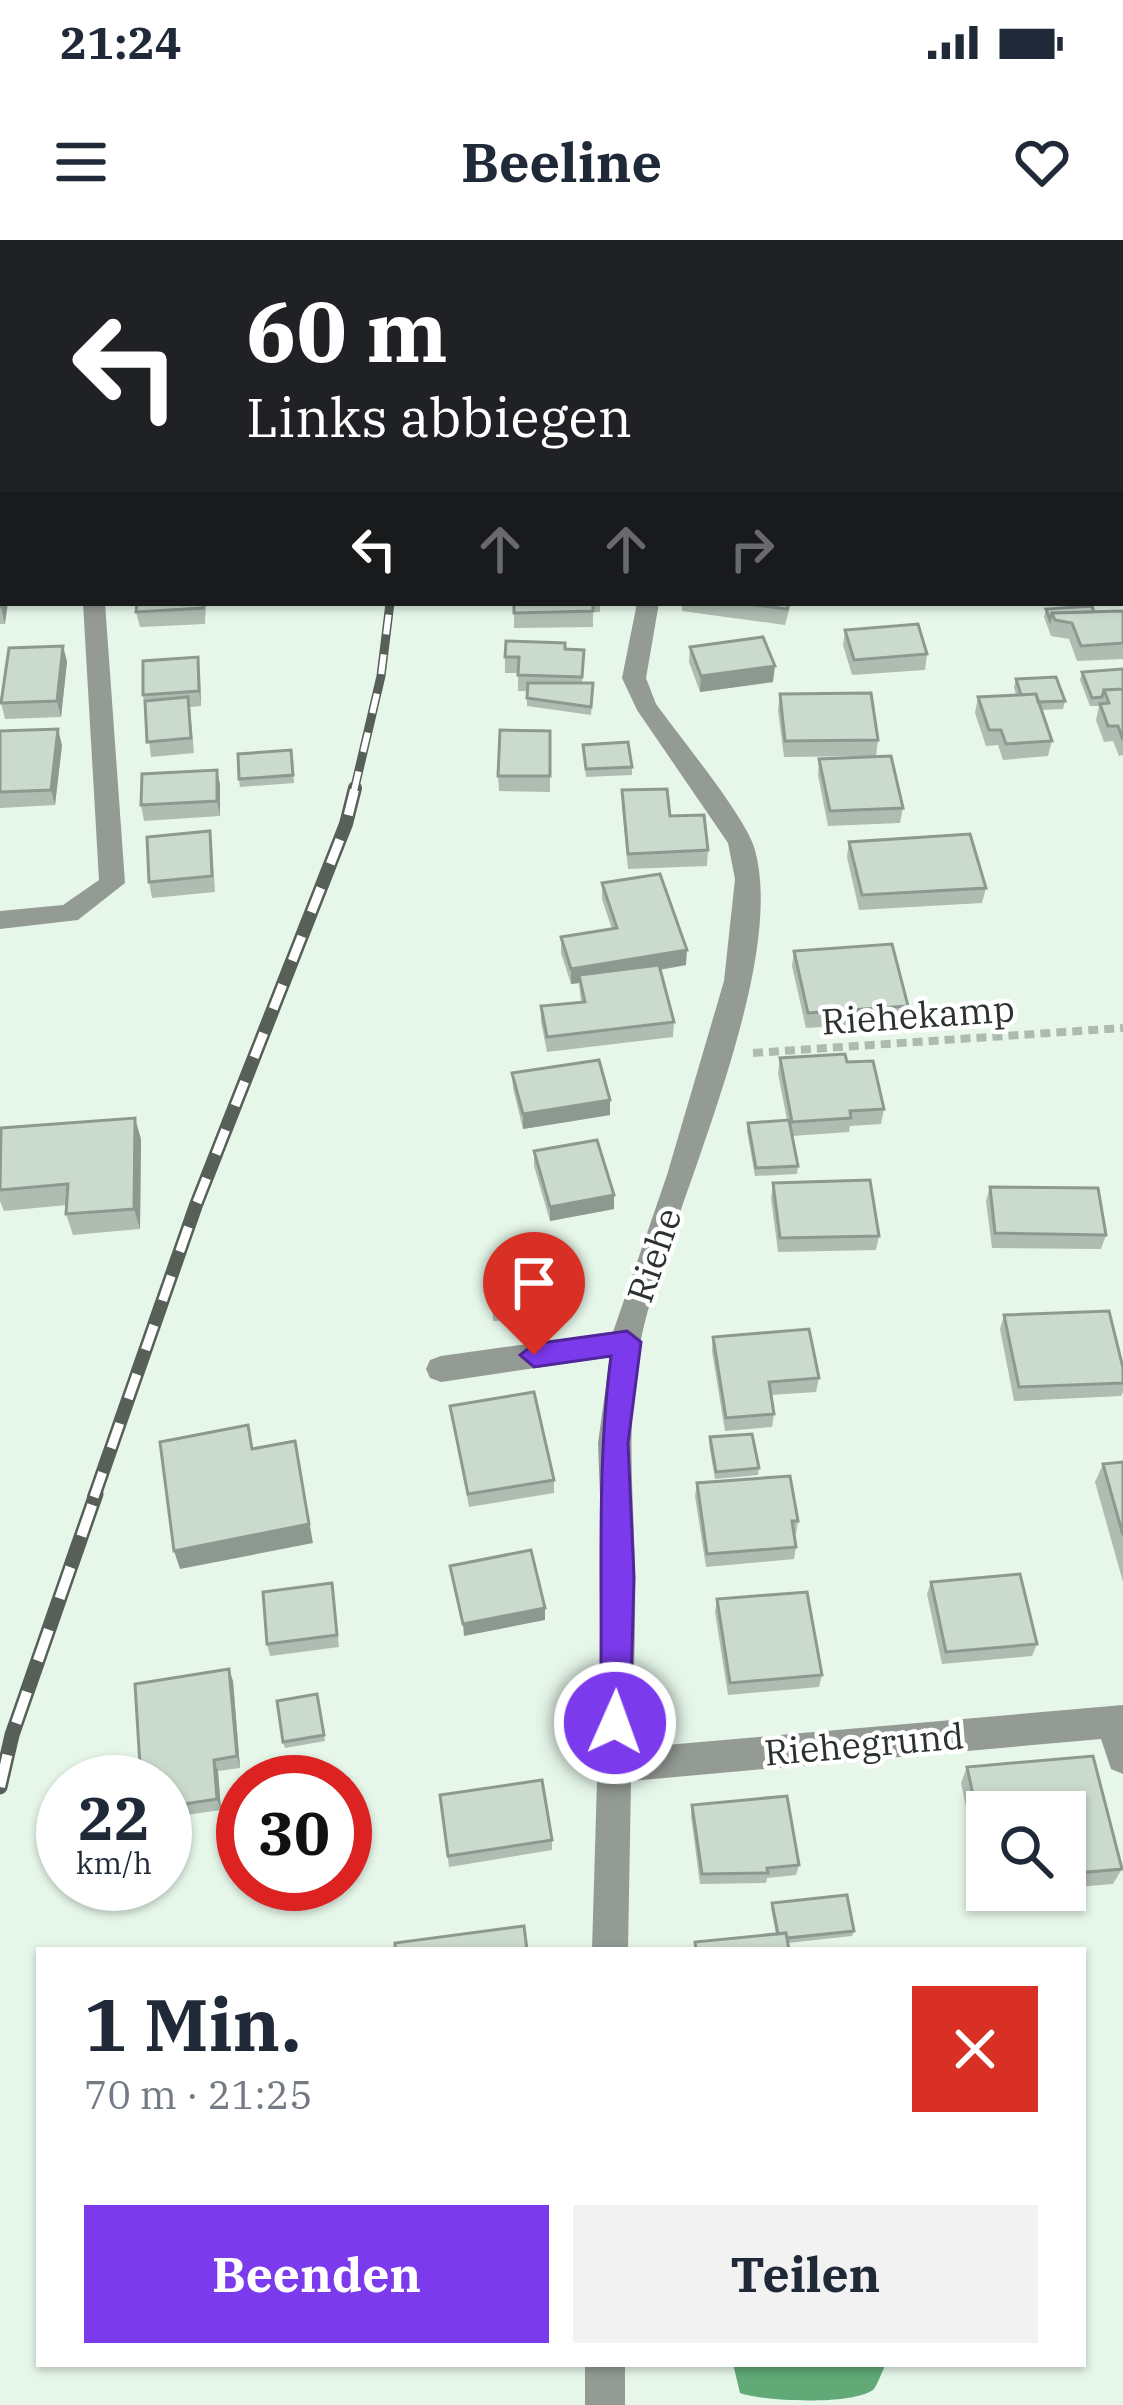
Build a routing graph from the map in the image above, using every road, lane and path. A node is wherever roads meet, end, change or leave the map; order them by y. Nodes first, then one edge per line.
1 (94, 606) edge
2 (647, 606) edge
3 (0, 920) edge
4 (1123, 1028) edge
5 (717, 1055) junction
6 (627, 1342) junction
7 (441, 1369) dead end
8 (1119, 1722) edge
9 (1123, 1758) edge
10 (614, 1766) junction
11 (610, 1947) edge
12 (605, 2367) edge
13 (605, 2405) edge

1 - 3 street
2 - 5 street, Riehe
4 - 5 path, Riehekamp
5 - 6 street, Riehe
6 - 7 street
6 - 10 street, Riehe
8 - 9 street, Riehegrund
8 - 10 street, Riehegrund
10 - 11 street, Riehe
12 - 13 street

